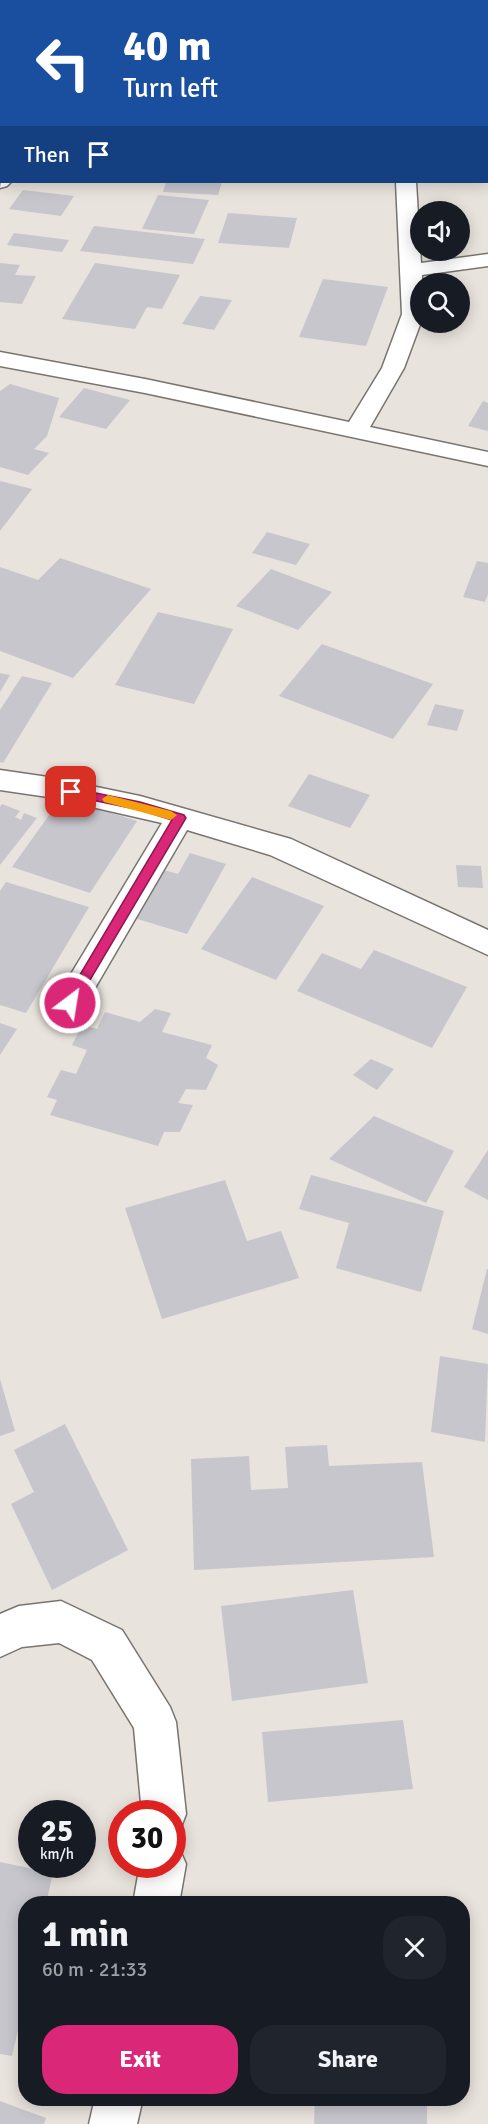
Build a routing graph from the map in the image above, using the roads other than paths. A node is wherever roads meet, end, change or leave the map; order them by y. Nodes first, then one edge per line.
1 (406, 183) edge
2 (488, 260) edge
3 (412, 270) junction
4 (0, 358) edge
5 (356, 431) junction
6 (488, 459) edge
7 (0, 780) edge
8 (180, 818) junction
9 (488, 943) edge
10 (70, 1003) dead end
11 (0, 1636) edge
12 (163, 1800) edge
13 (161, 1878) edge
14 (157, 1896) edge
15 (117, 2106) edge
16 (113, 2124) edge

1 - 3 street
2 - 3 street
3 - 5 street
4 - 5 street
5 - 6 street
7 - 8 street
8 - 9 street
8 - 10 street
11 - 12 street
13 - 14 street
15 - 16 street

